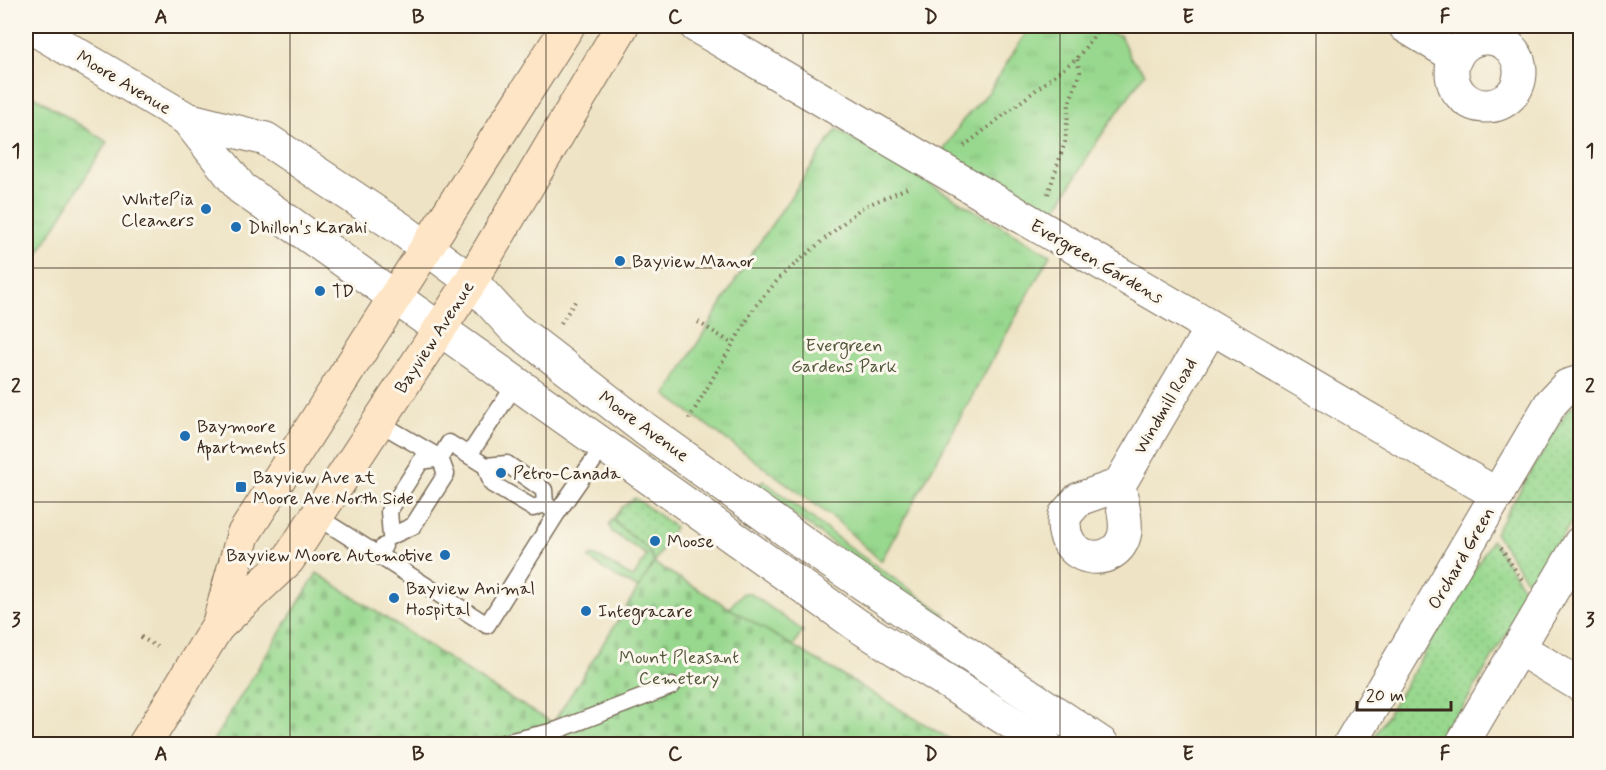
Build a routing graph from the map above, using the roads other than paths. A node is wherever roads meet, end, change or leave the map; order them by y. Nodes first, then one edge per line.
1 (29, 26) edge
2 (568, 26) edge
3 (622, 26) edge
4 (696, 26) edge
5 (1405, 26) edge
6 (1456, 57) dead end
7 (187, 119) junction
8 (426, 248) junction
9 (471, 281) junction
10 (395, 297) junction
11 (440, 328) junction
12 (1211, 328) junction
13 (517, 382) junction
14 (1581, 382) edge
15 (378, 422) junction
16 (605, 444) junction
17 (674, 448) junction
18 (469, 455) junction
19 (440, 458) junction
20 (486, 466) junction
21 (653, 478) junction
22 (1119, 485) dead end
23 (551, 508) junction
24 (1490, 508) junction
25 (316, 516) junction
26 (391, 536) junction
27 (1581, 543) edge
28 (378, 555) junction
29 (218, 627) junction
30 (1520, 649) junction
31 (1581, 685) edge
32 (672, 686) dead end
33 (145, 744) edge
34 (499, 744) edge
35 (1045, 744) edge
36 (1102, 744) edge
37 (1350, 744) edge
38 (1462, 744) edge

1 - 7 street, Moore Avenue
2 - 8 main road, Bayview Avenue
3 - 9 main road, Bayview Avenue
4 - 12 street, Evergreen Gardens
5 - 6 street
7 - 8 street, Moore Avenue
7 - 10 street, Moore Avenue
8 - 9 street, Moore Avenue
8 - 10 main road, Bayview Avenue
9 - 11 main road, Bayview Avenue
9 - 17 street, Moore Avenue
10 - 11 street, Moore Avenue
10 - 29 main road, Bayview Avenue
11 - 13 street, Moore Avenue
11 - 15 main road, Bayview Avenue
12 - 22 street, Windmill Road
12 - 24 street, Evergreen Gardens
13 - 16 street, Moore Avenue
13 - 18 lane
14 - 24 street, Orchard Green
15 - 19 lane
15 - 25 main road, Bayview Avenue
16 - 21 street, Moore Avenue
16 - 23 lane
17 - 21 street
17 - 36 street, Moore Avenue
18 - 19 lane
18 - 20 lane
19 - 26 lane
19 - 26 lane
20 - 23 lane
20 - 23 lane
21 - 35 street, Moore Avenue
23 - 28 lane
24 - 37 street, Orchard Green
25 - 28 lane
25 - 29 main road, Bayview Avenue
26 - 28 lane
27 - 30 street
29 - 33 main road, Bayview Avenue
30 - 31 street
30 - 38 street
32 - 34 lane

